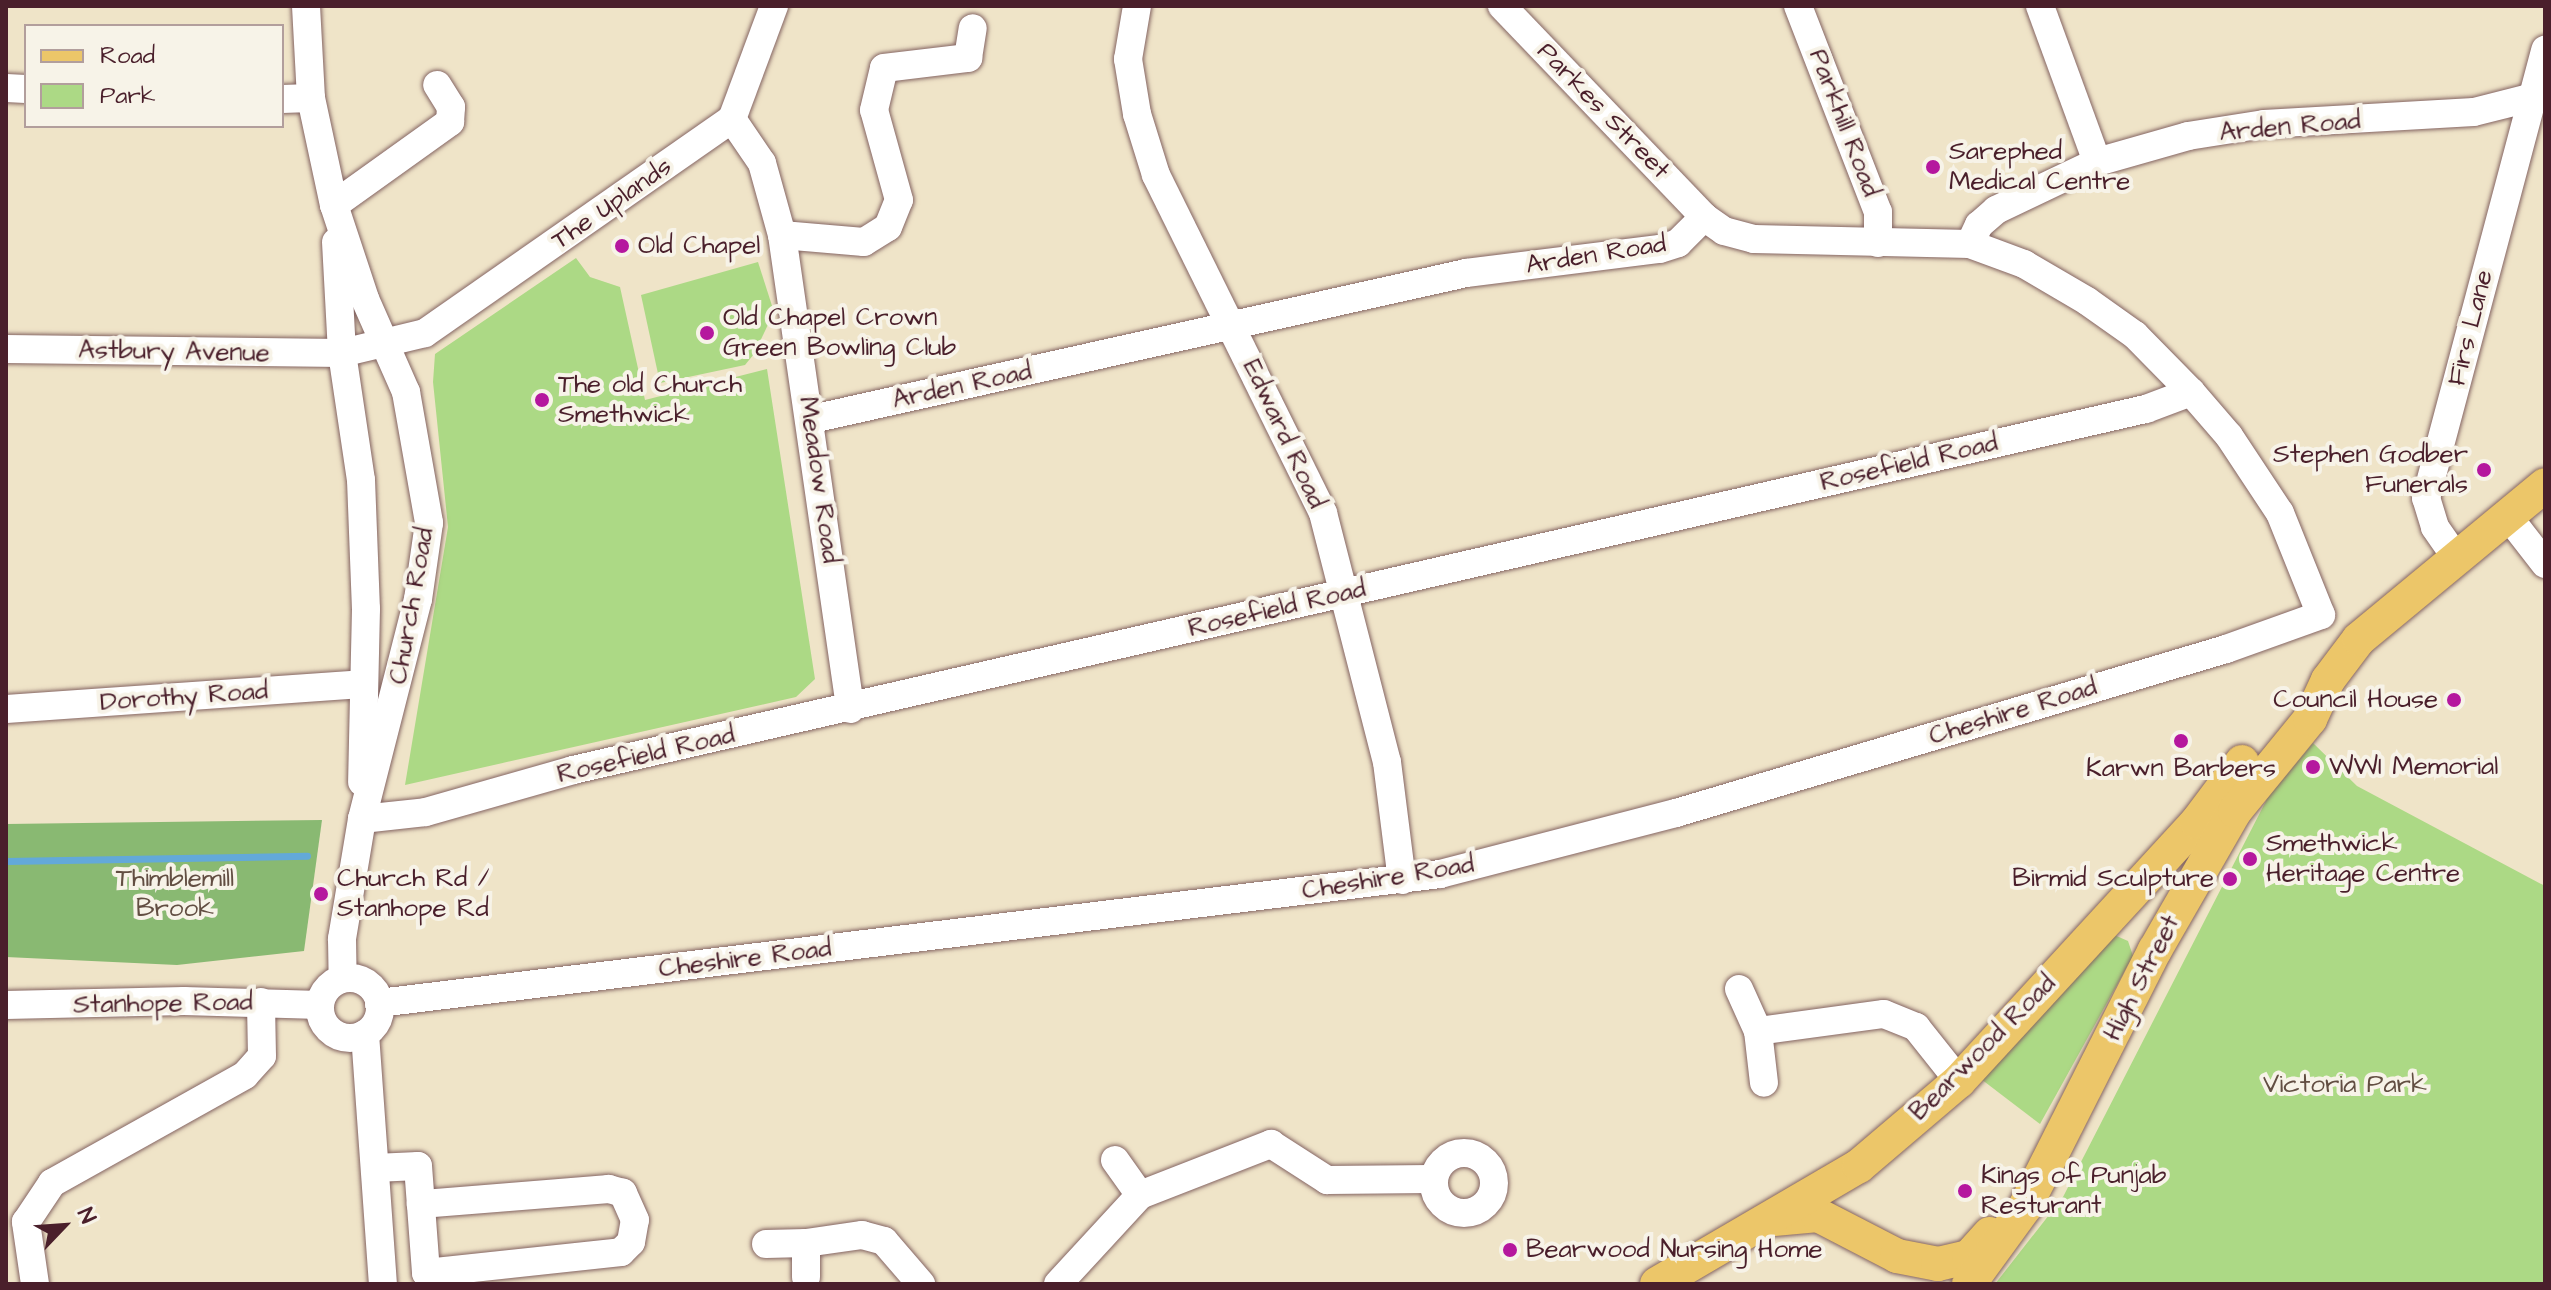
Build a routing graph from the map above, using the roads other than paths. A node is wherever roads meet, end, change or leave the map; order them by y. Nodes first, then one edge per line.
1 (306, 6) edge
2 (774, 6) edge
3 (1137, 6) edge
4 (1502, 6) edge
5 (1798, 6) edge
6 (2040, 6) edge
7 (973, 28) dead end
8 (2545, 50) edge
9 (437, 85) dead end
10 (2541, 95) edge
11 (311, 98) junction
12 (284, 99) edge
13 (732, 119) junction
14 (2097, 162) junction
15 (334, 205) junction
16 (1704, 217) junction
17 (782, 235) junction
18 (1878, 243) junction
19 (1970, 244) junction
20 (1233, 327) junction
21 (386, 346) junction
22 (6, 349) edge
23 (342, 353) junction
24 (2191, 392) junction
25 (812, 419) junction
26 (2545, 485) edge
27 (2507, 515) junction
28 (2455, 556) junction
29 (2545, 564) edge
30 (1345, 593) junction
31 (2321, 615) junction
32 (2359, 639) junction
33 (2328, 680) junction
34 (362, 684) junction
35 (6, 709) edge
36 (850, 709) junction
37 (362, 819) junction
38 (2162, 857) junction
39 (2195, 878) junction
40 (1402, 880) junction
41 (2099, 928) junction
42 (2155, 950) junction
43 (343, 978) junction
44 (1739, 989) dead end
45 (261, 1002) junction
46 (379, 1003) junction
47 (6, 1005) edge
48 (320, 1005) junction
49 (1758, 1031) junction
50 (365, 1034) junction
51 (1959, 1081) junction
52 (1764, 1083) dead end
53 (2061, 1136) junction
54 (1115, 1160) dead end
55 (1859, 1166) junction
56 (375, 1168) junction
57 (1431, 1179) dead end
58 (1140, 1195) junction
59 (421, 1204) junction
60 (1769, 1219) junction
61 (1853, 1230) junction
62 (806, 1243) junction
63 (766, 1244) dead end
64 (1902, 1270) edge
65 (806, 1277) dead end
66 (426, 1279) edge
67 (1075, 1279) edge
68 (35, 1284) edge
69 (383, 1284) edge
70 (921, 1284) edge
71 (1657, 1284) edge
72 (1969, 1284) edge

1 - 11 street, Church Road
2 - 13 street
3 - 20 street, Edward Road
4 - 16 street, Parkes Street
5 - 18 street, Parkhill Road
6 - 14 street
7 - 17 street
8 - 10 street, Firs Lane
9 - 15 street
10 - 14 street, Arden Road
10 - 28 street, Firs Lane
11 - 12 street
11 - 15 street, Church Road
13 - 17 street, Meadow Road
13 - 21 street, The Uplands
14 - 19 street, Arden Road
15 - 21 street, Church Road
15 - 23 street, Church Road
16 - 18 street
16 - 20 street, Arden Road
17 - 25 street, Meadow Road
18 - 19 street
19 - 24 street
20 - 25 street, Arden Road
20 - 30 street, Edward Road
21 - 23 street
21 - 37 street, Church Road
22 - 23 street, Astbury Avenue
23 - 34 street, Church Road
24 - 30 street, Rosefield Road
24 - 31 street
25 - 36 street, Meadow Road
26 - 27 main road, High Street
27 - 28 main road, High Street
27 - 29 street
28 - 32 main road, High Street
30 - 36 street, Rosefield Road
30 - 40 street, Edward Road
31 - 32 street
31 - 40 street, Cheshire Road
32 - 33 main road, High Street
33 - 38 main road, High Street
33 - 39 main road, High Street
34 - 35 street, Dorothy Road
34 - 37 street, Church Road
36 - 37 street, Rosefield Road
37 - 43 street, Church Road
38 - 39 main road
38 - 41 main road, Bearwood Road
39 - 42 main road, High Street
40 - 46 street, Cheshire Road
41 - 42 main road
41 - 51 main road, Bearwood Road
42 - 53 main road, High Street
43 - 46 street
43 - 48 street
44 - 49 street
45 - 47 street, Stanhope Road
45 - 48 street, Stanhope Road
45 - 68 street
46 - 50 street
48 - 50 street
49 - 51 street
49 - 52 street
50 - 56 street
51 - 55 main road, Bearwood Road
53 - 64 main road
53 - 72 main road, High Street
54 - 58 street
55 - 60 main road, Bearwood Road
55 - 61 main road
56 - 59 street
56 - 69 street
57 - 58 street
58 - 67 street
59 - 66 street
59 - 66 street
60 - 61 main road
60 - 71 main road, Bearwood Road
61 - 64 main road
62 - 63 street
62 - 65 street
62 - 70 street

